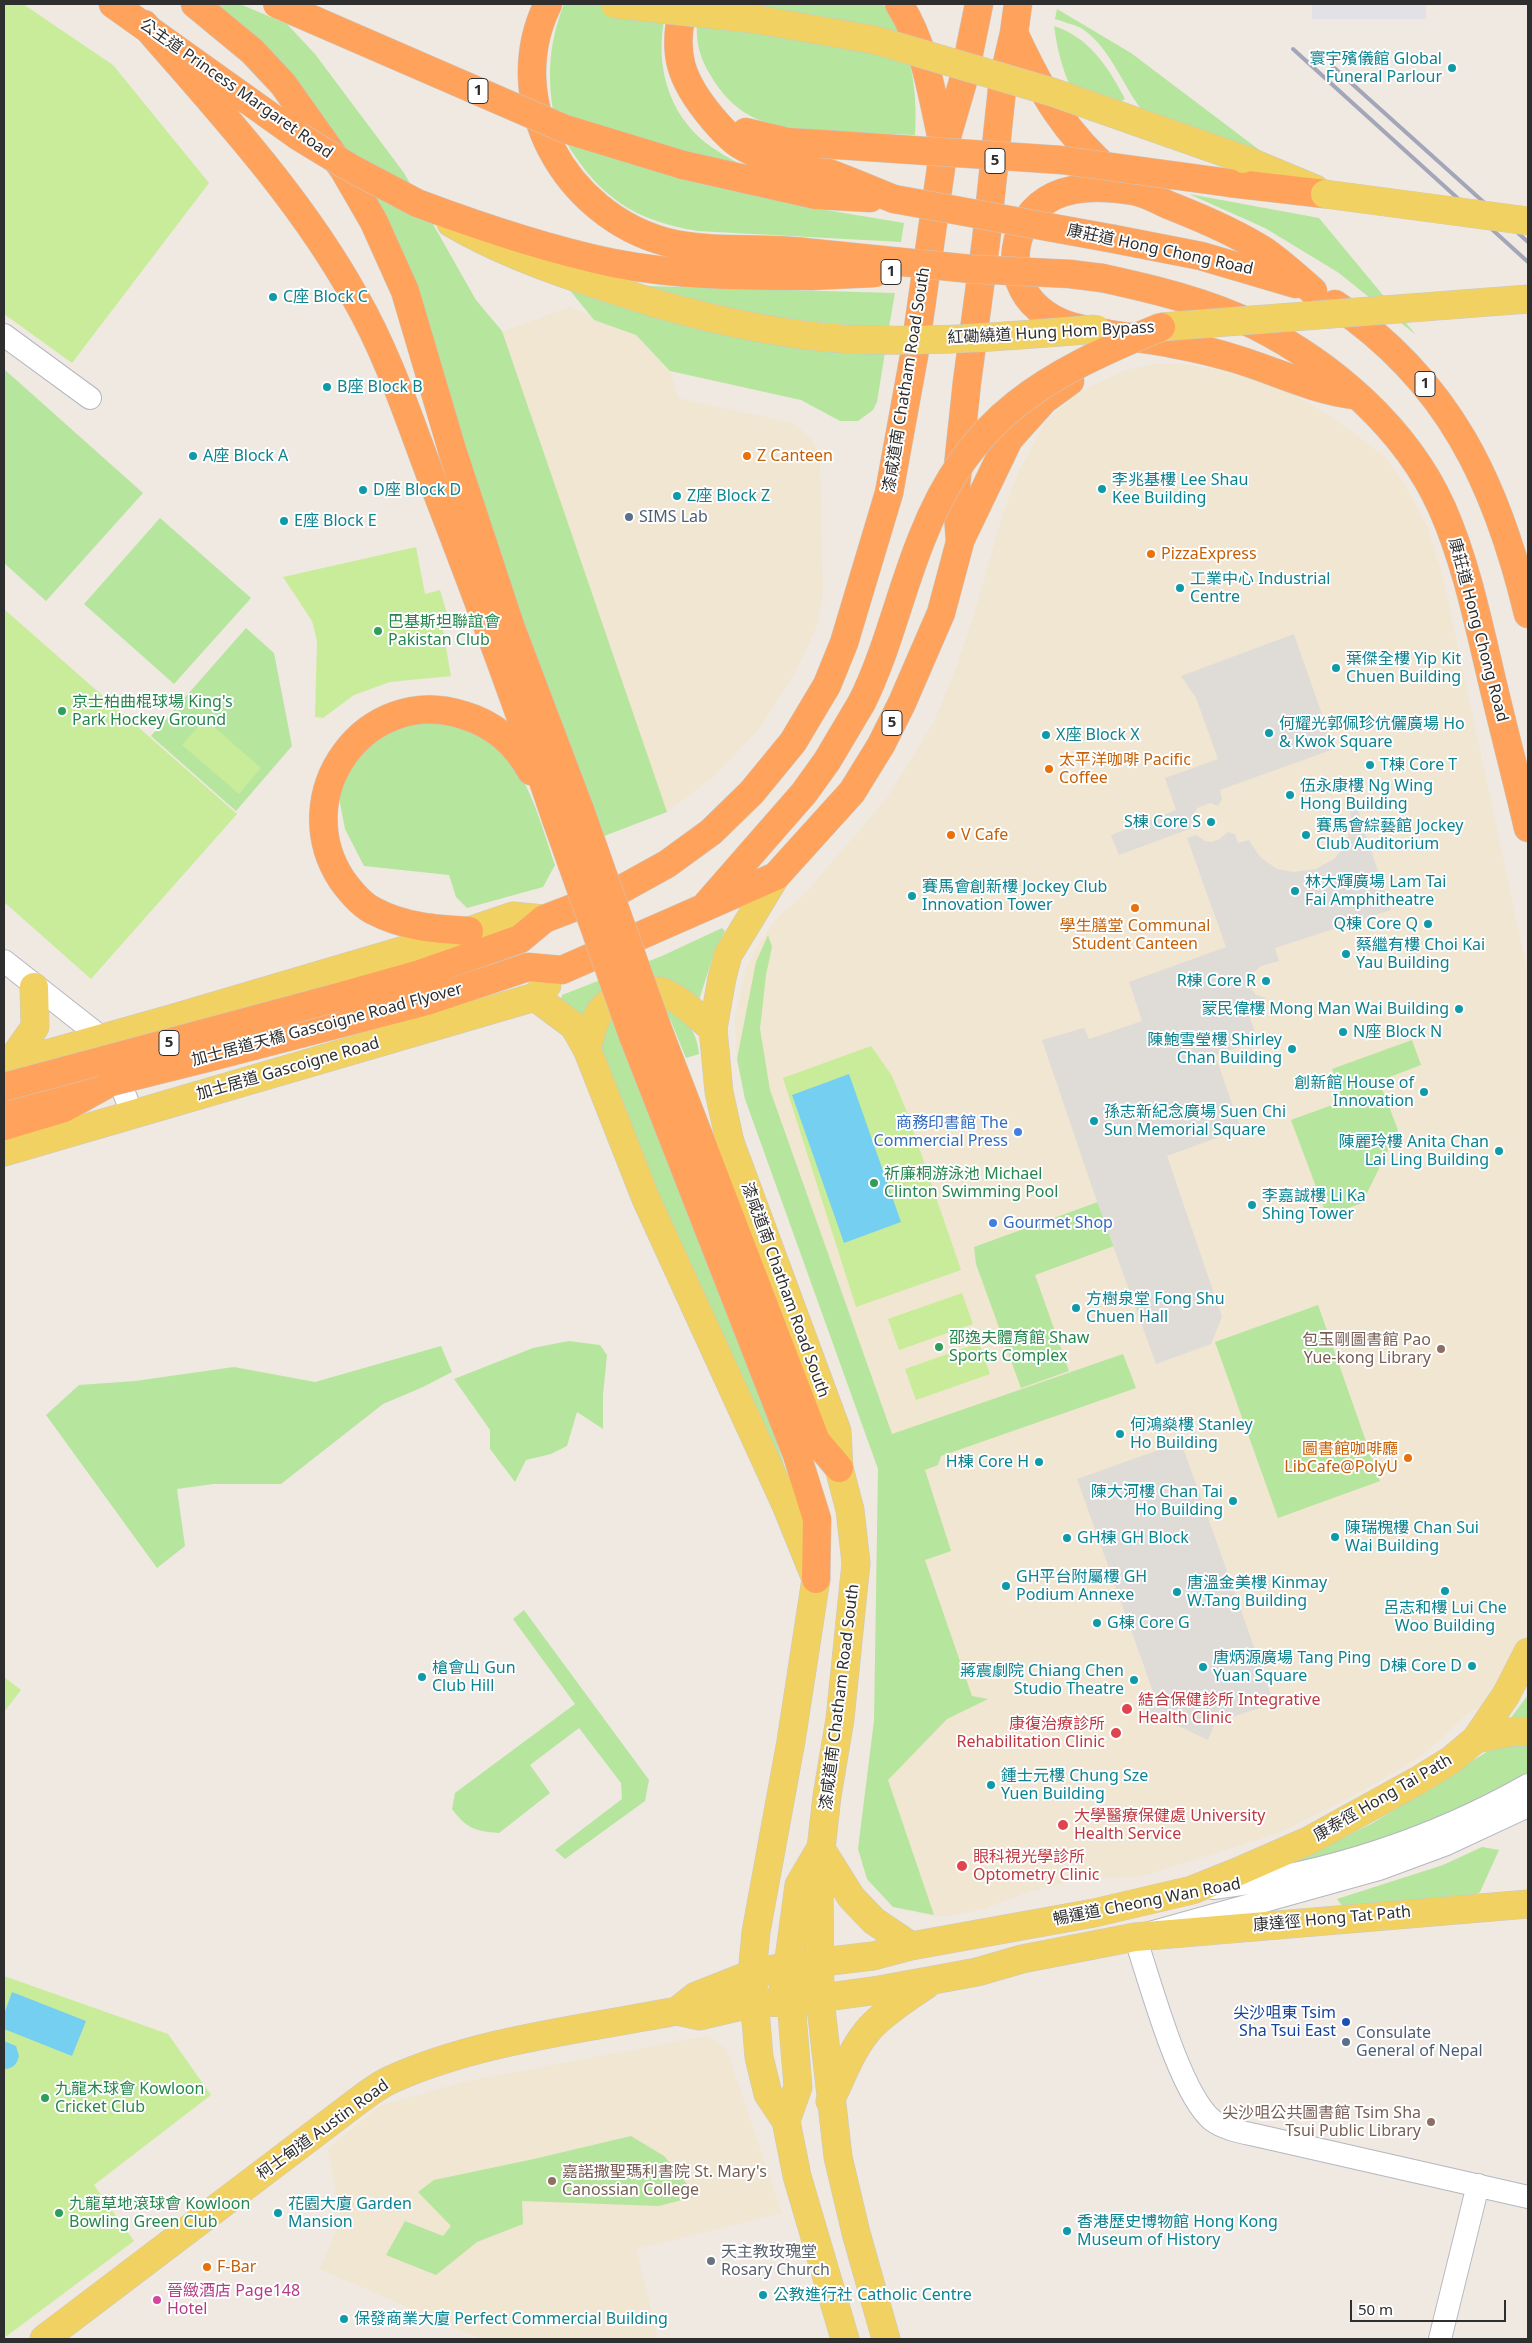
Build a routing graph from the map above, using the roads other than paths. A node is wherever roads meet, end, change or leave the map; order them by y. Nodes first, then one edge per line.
1 (113, 4) edge
2 (195, 4) edge
3 (277, 4) edge
4 (548, 4) edge
5 (615, 4) edge
6 (684, 4) edge
7 (899, 4) edge
8 (979, 4) edge
9 (1018, 4) edge
10 (144, 24) junction
11 (1014, 33) junction
12 (944, 147) junction
13 (819, 170) junction
14 (1134, 191) junction
15 (1325, 194) junction
16 (417, 203) junction
17 (1528, 220) edge
18 (972, 269) junction
19 (1313, 291) junction
20 (1528, 299) edge
21 (1161, 327) junction
22 (4, 335) edge
23 (1194, 348) junction
24 (1356, 395) junction
25 (90, 398) dead end
26 (1498, 510) junction
27 (960, 542) junction
28 (1528, 561) edge
29 (1528, 614) edge
30 (568, 814) junction
31 (1528, 828) edge
32 (776, 876) junction
33 (703, 908) junction
34 (544, 918) junction
35 (469, 931) junction
36 (4, 961) edge
37 (562, 970) junction
38 (34, 987) junction
39 (535, 997) junction
40 (338, 1011) junction
41 (713, 1029) junction
42 (645, 1032) junction
43 (102, 1038) junction
44 (587, 1049) junction
45 (5, 1072) edge
46 (110, 1082) junction
47 (4, 1105) edge
48 (132, 1113) junction
49 (4, 1126) edge
50 (4, 1152) edge
51 (839, 1468) junction
52 (816, 1579) junction
53 (1528, 1652) edge
54 (1528, 1732) edge
55 (1476, 1739) junction
56 (1528, 1785) edge
57 (1528, 1806) edge
58 (821, 1849) junction
59 (1192, 1890) junction
60 (1528, 1904) edge
61 (1135, 1937) junction
62 (911, 1946) junction
63 (819, 1964) junction
64 (788, 1966) junction
65 (752, 1974) junction
66 (931, 1981) junction
67 (820, 1998) junction
68 (774, 2002) junction
69 (676, 2011) junction
70 (830, 2101) junction
71 (786, 2121) junction
72 (1478, 2185) junction
73 (1528, 2197) edge
74 (44, 2339) edge
75 (845, 2339) edge
76 (886, 2339) edge
77 (1440, 2339) edge

1 - 10 highway, 公主道 Princess Margaret Road / 1
2 - 30 highway
3 - 13 highway, 1, bridge
4 - 18 highway, bridge
5 - 15 main road, bridge
6 - 13 highway
7 - 12 highway
8 - 12 highway, 5
9 - 11 highway, 5
10 - 16 highway, 公主道 Princess Margaret Road / 1, bridge
10 - 30 highway
11 - 14 highway
11 - 27 highway, 漆咸道南 Chatham Road South / 5
12 - 34 highway, 漆咸道南 Chatham Road South / 5
13 - 15 highway, bridge
13 - 19 highway, 康莊道 Hong Chong Road / 1, bridge
14 - 19 highway
14 - 23 highway
15 - 17 main road, bridge
16 - 18 highway, 公主道 Princess Margaret Road / 1, bridge
16 - 21 main road, 紅磡繞道 Hung Hom Bypass, bridge
18 - 24 highway, 康莊道 Hong Chong Road / 1, bridge
19 - 26 highway, 康莊道 Hong Chong Road / 1
20 - 21 main road, 紅磡繞道 Hung Hom Bypass, bridge
21 - 33 highway, bridge
22 - 25 street
23 - 24 highway
23 - 27 highway
24 - 31 highway, 康莊道 Hong Chong Road / 1
26 - 28 highway
26 - 29 highway, 康莊道 Hong Chong Road / 1
27 - 32 highway, 漆咸道南 Chatham Road South / 5
30 - 35 highway
30 - 42 highway, bridge
32 - 33 highway, 漆咸道南 Chatham Road South / 5
32 - 41 main road, 漆咸道南 Chatham Road South
33 - 37 highway, 漆咸道南 Chatham Road South / 5
34 - 35 main road
34 - 40 highway, 加士居道天橋 Gascoigne Road Flyover / 5
35 - 43 main road
36 - 38 street
37 - 39 main road, 加士居道 Gascoigne Road
37 - 40 highway, 加士居道天橋 Gascoigne Road Flyover / 5
38 - 43 street
38 - 45 main road
39 - 44 main road
39 - 48 main road, 加士居道 Gascoigne Road
40 - 45 highway, 加士居道天橋 Gascoigne Road Flyover / 5, bridge
40 - 46 highway, 加士居道天橋 Gascoigne Road Flyover / 5, bridge
41 - 44 main road
41 - 51 main road, 漆咸道南 Chatham Road South
42 - 51 highway
42 - 52 highway
43 - 45 main road
43 - 48 street
44 - 52 main road
46 - 47 highway, 加士居道天橋 Gascoigne Road Flyover / 5
46 - 49 highway
48 - 50 main road, 加士居道 Gascoigne Road
51 - 58 main road, 漆咸道南 Chatham Road South
52 - 65 main road
53 - 55 main road, 康泰徑 Hong Tai Path
54 - 55 main road
55 - 59 main road, 康泰徑 Hong Tai Path
56 - 59 street, 暢運道 Cheong Wan Road
57 - 61 street, 暢運道 Cheong Wan Road
58 - 62 main road
58 - 63 main road, 漆咸道南 Chatham Road South
58 - 64 main road
59 - 62 main road, 暢運道 Cheong Wan Road
60 - 61 main road, 康達徑 Hong Tat Path
61 - 66 main road, 暢運道 Cheong Wan Road
61 - 72 street
62 - 63 main road, 暢運道 Cheong Wan Road
63 - 64 main road, 暢運道 Cheong Wan Road
63 - 67 main road, 漆咸道南 Chatham Road South
63 - 68 main road
64 - 65 main road, 暢運道 Cheong Wan Road
64 - 68 main road
65 - 68 main road
65 - 69 main road, 柯士甸道 Austin Road
66 - 67 main road, 暢運道 Cheong Wan Road
66 - 70 main road
67 - 68 main road, 暢運道 Cheong Wan Road
67 - 70 main road, 漆咸道南 Chatham Road South
68 - 69 main road, 柯士甸道 Austin Road
68 - 71 main road
68 - 71 main road
69 - 74 main road, 柯士甸道 Austin Road
70 - 76 main road, 漆咸道南 Chatham Road South
71 - 75 main road
72 - 73 street
72 - 77 street

